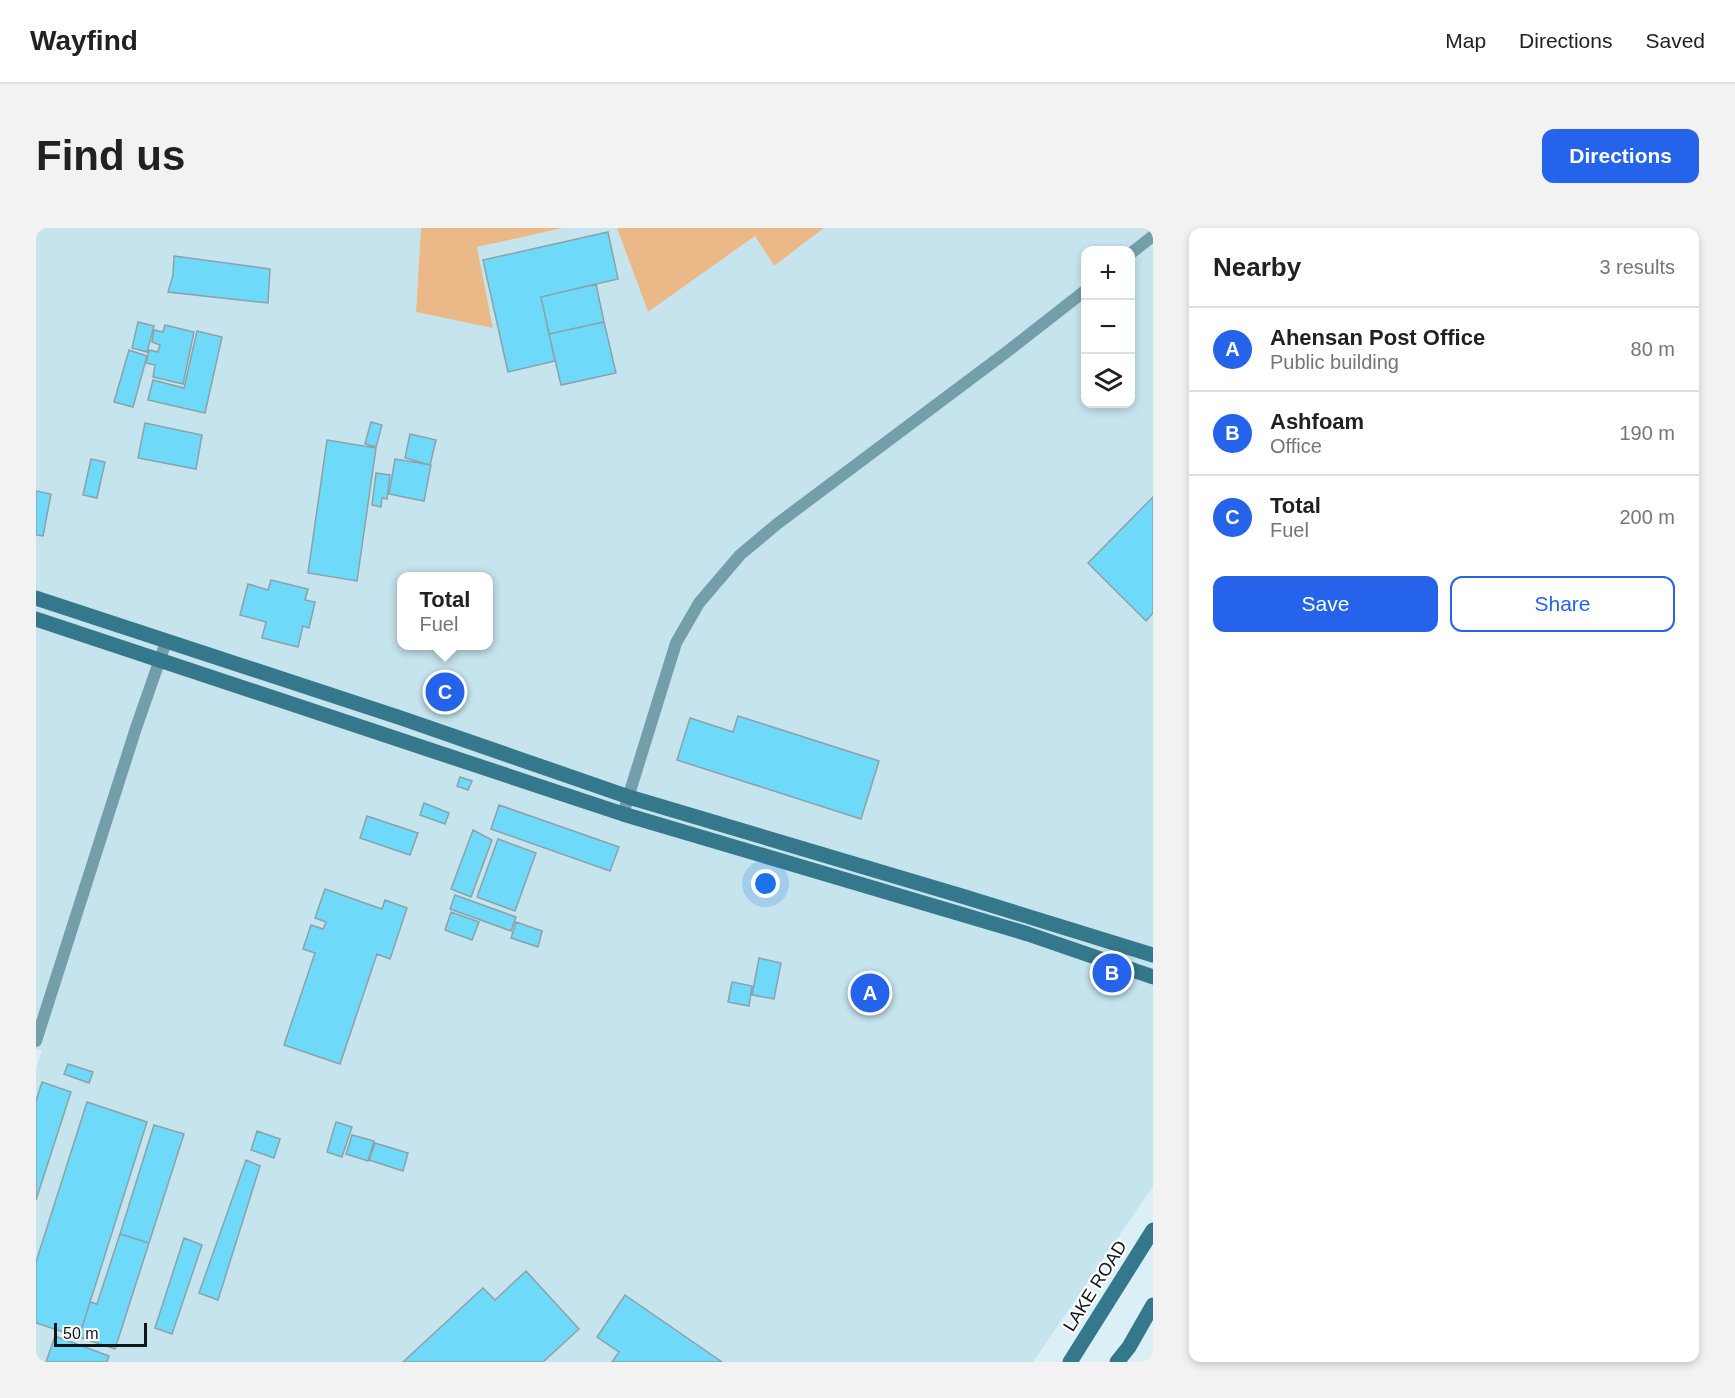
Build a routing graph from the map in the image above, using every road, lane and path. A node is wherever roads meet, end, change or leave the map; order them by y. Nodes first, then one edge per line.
1 (1153, 236) edge
2 (1135, 251) edge
3 (1081, 294) edge
4 (36, 598) edge
5 (36, 619) edge
6 (166, 642) junction
7 (160, 659) junction
8 (629, 797) junction
9 (623, 813) junction
10 (1153, 955) edge
11 (1153, 977) edge
12 (36, 1041) edge
13 (1153, 1230) edge
14 (1153, 1305) edge
15 (1070, 1362) edge
16 (1117, 1362) edge

1 - 2 street
3 - 8 street
4 - 6 main road
5 - 7 main road
6 - 7 street
6 - 8 main road
7 - 9 main road
7 - 12 street
8 - 9 street
8 - 10 main road
9 - 11 main road
13 - 15 main road, LAKE ROAD
14 - 16 main road

